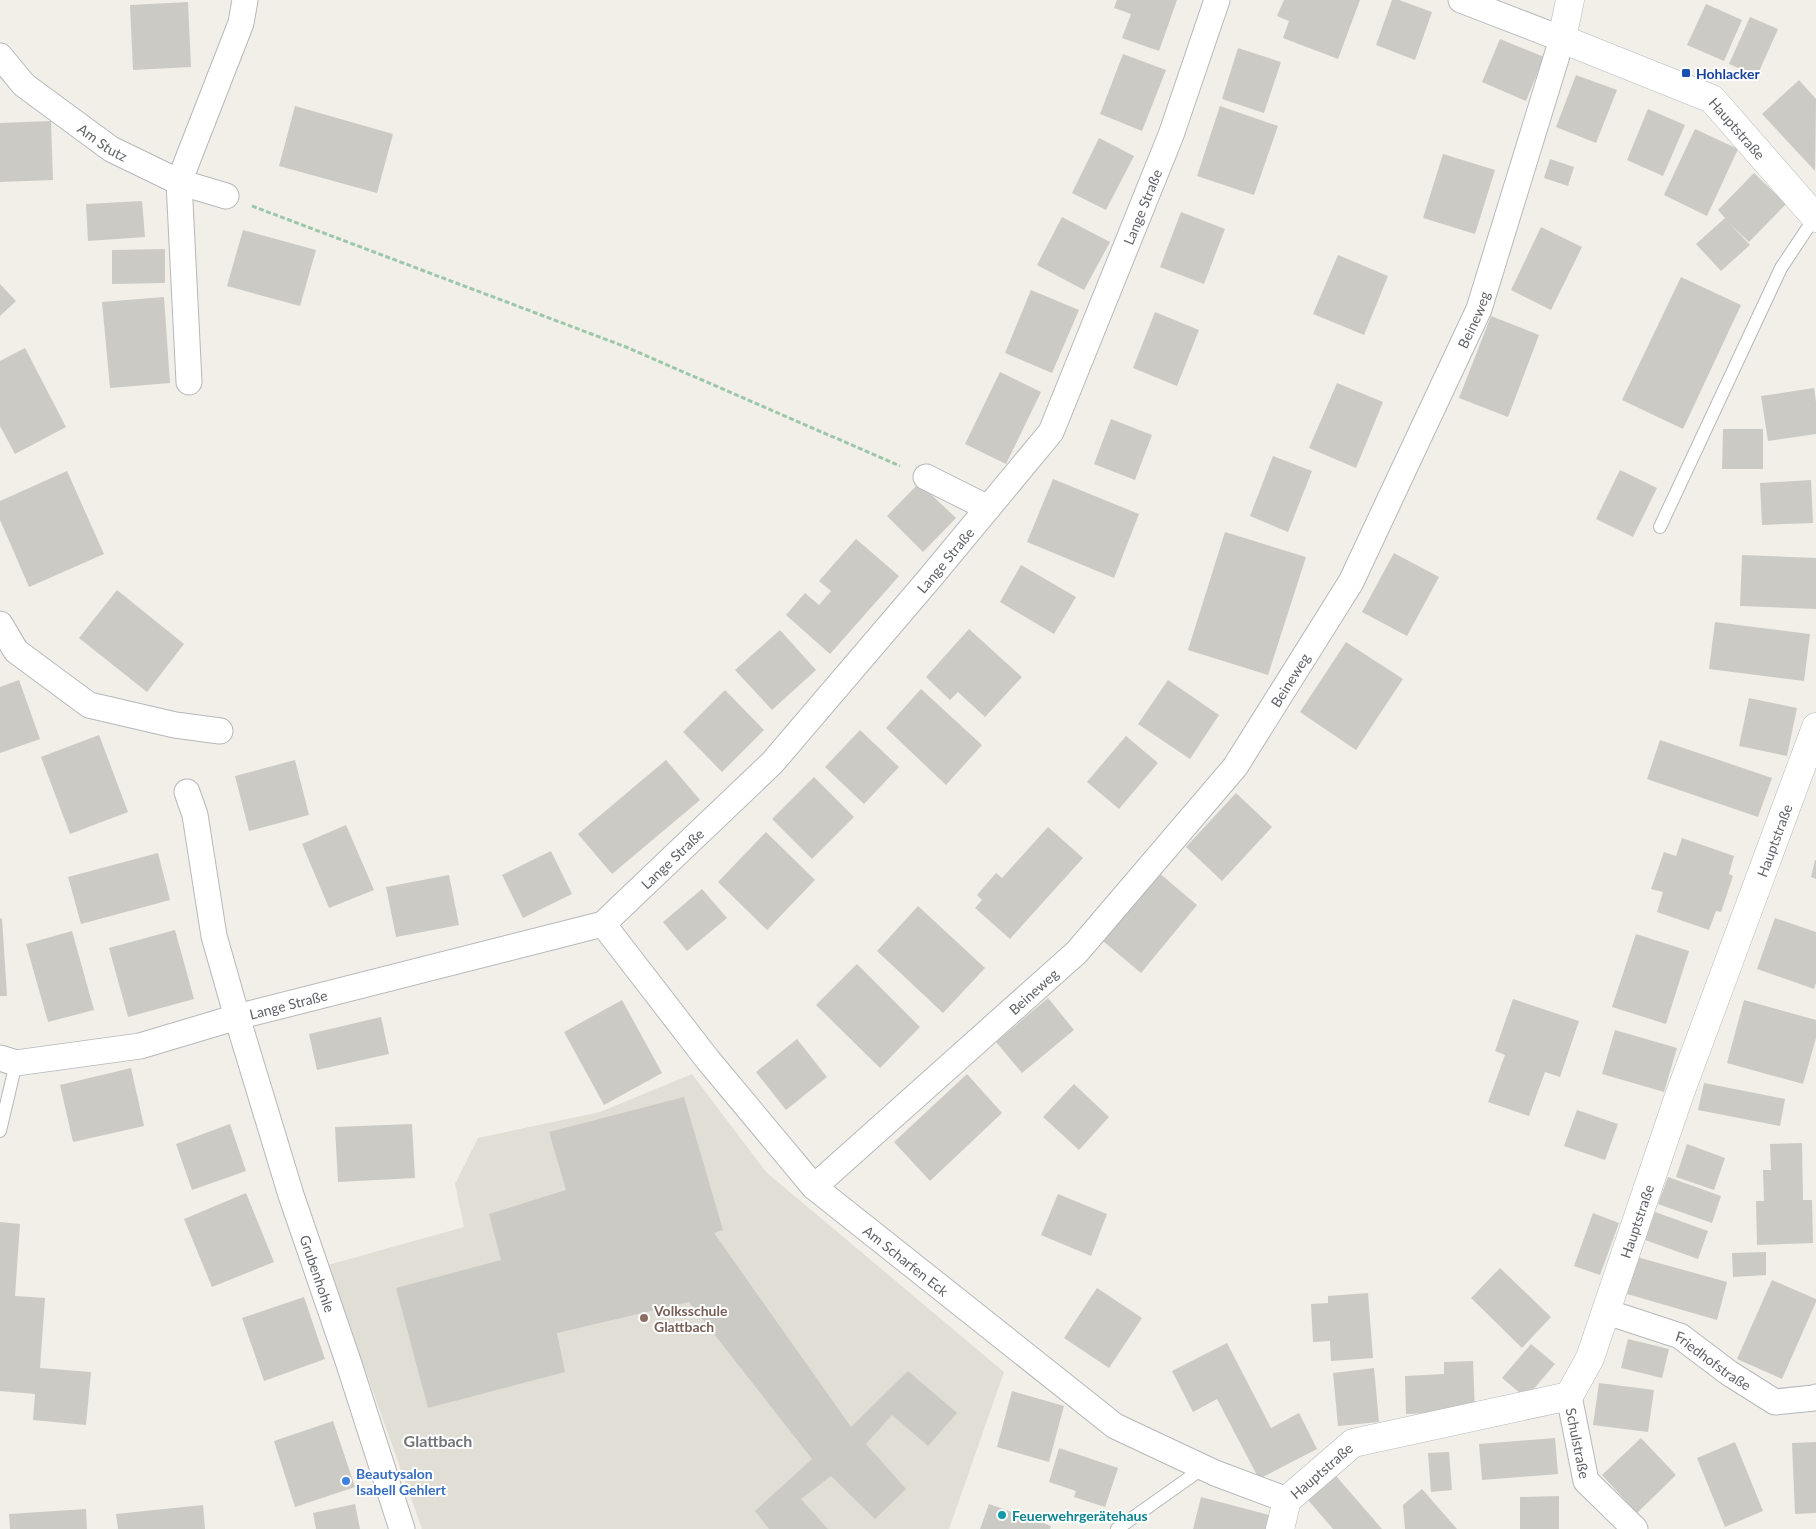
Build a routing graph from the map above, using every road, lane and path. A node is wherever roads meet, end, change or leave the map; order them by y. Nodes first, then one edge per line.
1 (245, 0) edge
2 (1218, 0) edge
3 (1461, 0) edge
4 (1570, 0) edge
5 (1562, 39) junction
6 (0, 56) edge
7 (179, 182) junction
8 (226, 196) joint
9 (1816, 217) edge
10 (189, 382) dead end
11 (926, 477) joint
12 (988, 508) junction
13 (1660, 527) dead end
14 (0, 624) edge
15 (1816, 727) edge
16 (220, 731) dead end
17 (187, 792) dead end
18 (603, 924) junction
19 (237, 1017) junction
20 (8, 1061) edge
21 (0, 1131) edge
22 (814, 1187) junction
23 (1607, 1312) junction
24 (1569, 1396) junction
25 (1816, 1397) edge
26 (1202, 1468) junction
27 (1287, 1500) junction
28 (402, 1529) edge
29 (1117, 1529) edge
30 (1280, 1529) edge
31 (1635, 1529) edge

1 - 7 street
2 - 12 street, Lange Straße
3 - 5 street
4 - 5 street
5 - 9 street, Hauptstraße
5 - 22 street, Beineweg
6 - 7 street, Am Stutz
7 - 8 street, Am Stutz
7 - 10 street
8 - 11 path
9 - 13 lane
11 - 12 street
12 - 18 street, Lange Straße
14 - 16 street
15 - 23 street, Hauptstraße
17 - 19 street, Lange Straße
18 - 19 street, Lange Straße
18 - 22 street, Am Scharfen Eck
19 - 20 street, Lange Straße
19 - 28 street, Grubenhohle
20 - 21 lane
22 - 26 street, Am Scharfen Eck
23 - 24 street, Hauptstraße
23 - 25 street, Friedhofstraße
24 - 27 street, Hauptstraße
24 - 31 street, Schulstraße
26 - 27 street, Am Scharfen Eck
26 - 29 lane
27 - 30 street, Hauptstraße

